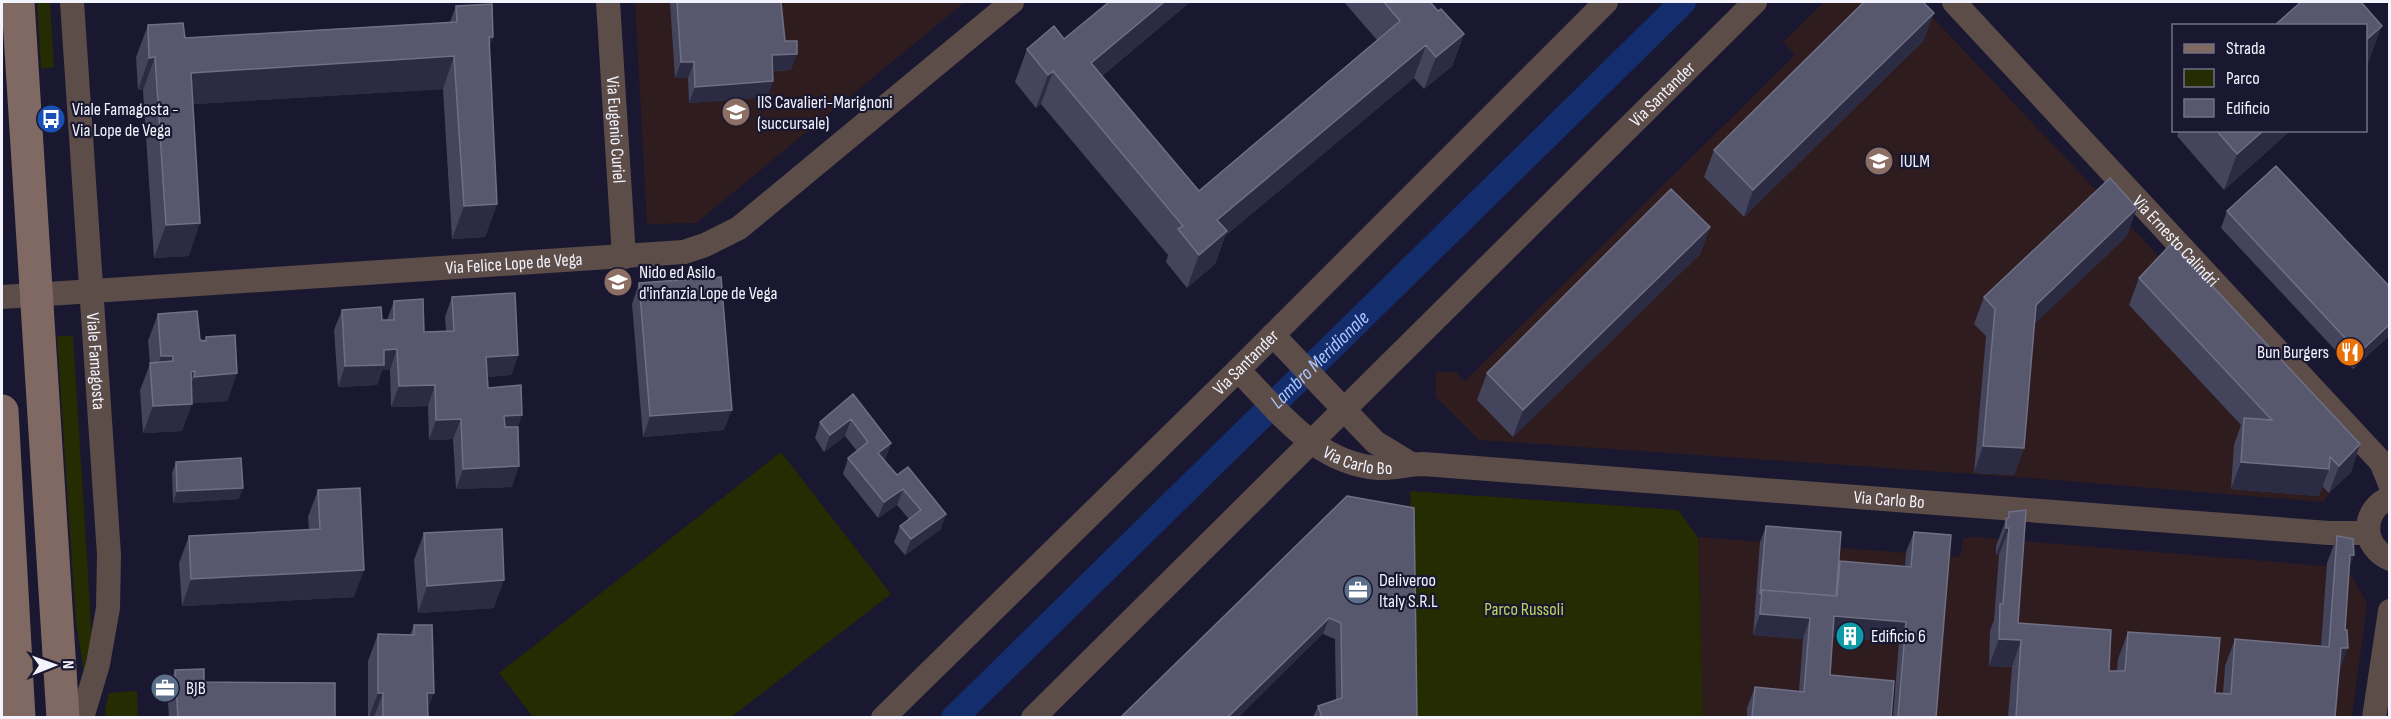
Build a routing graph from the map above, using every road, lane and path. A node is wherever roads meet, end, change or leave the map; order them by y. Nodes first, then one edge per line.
1 (18, 2) edge
2 (72, 2) edge
3 (608, 2) edge
4 (1012, 2) edge
5 (1606, 2) edge
6 (1755, 2) edge
7 (1954, 2) edge
8 (624, 257) junction
9 (92, 290) junction
10 (37, 294) junction
11 (2, 297) edge
12 (1278, 340) junction
13 (1244, 375) junction
14 (1339, 402) junction
15 (2, 411) edge
16 (1304, 437) junction
17 (1411, 464) junction
18 (2390, 484) edge
19 (2390, 498) edge
20 (2368, 532) junction
21 (2390, 559) edge
22 (2390, 611) edge
23 (19, 717) edge
24 (63, 717) edge
25 (82, 717) edge
26 (883, 717) edge
27 (1033, 717) edge
28 (2374, 717) edge

1 - 10 main road
2 - 9 street, Viale Famagosta
3 - 8 street, Via Eugenio Curiel
4 - 8 street, Via Felice Lope de Vega
5 - 12 street, Via Santander
6 - 14 street, Via Santander
7 - 18 street, Via Ernesto Calindri
8 - 9 street, Via Felice Lope de Vega
9 - 10 street, Via Felice Lope de Vega
9 - 25 street, Viale Famagosta
10 - 11 street, Via Felice Lope de Vega
10 - 24 main road
12 - 13 street, Via Santander
12 - 14 street, Via Carlo Bo
13 - 16 street, Via Carlo Bo
13 - 26 street, Via Santander
14 - 16 street, Via Santander
14 - 17 street, Via Carlo Bo
15 - 23 main road
16 - 17 street, Via Carlo Bo
16 - 27 street, Via Santander
17 - 20 street, Via Carlo Bo
19 - 20 street
20 - 21 street
22 - 28 street

